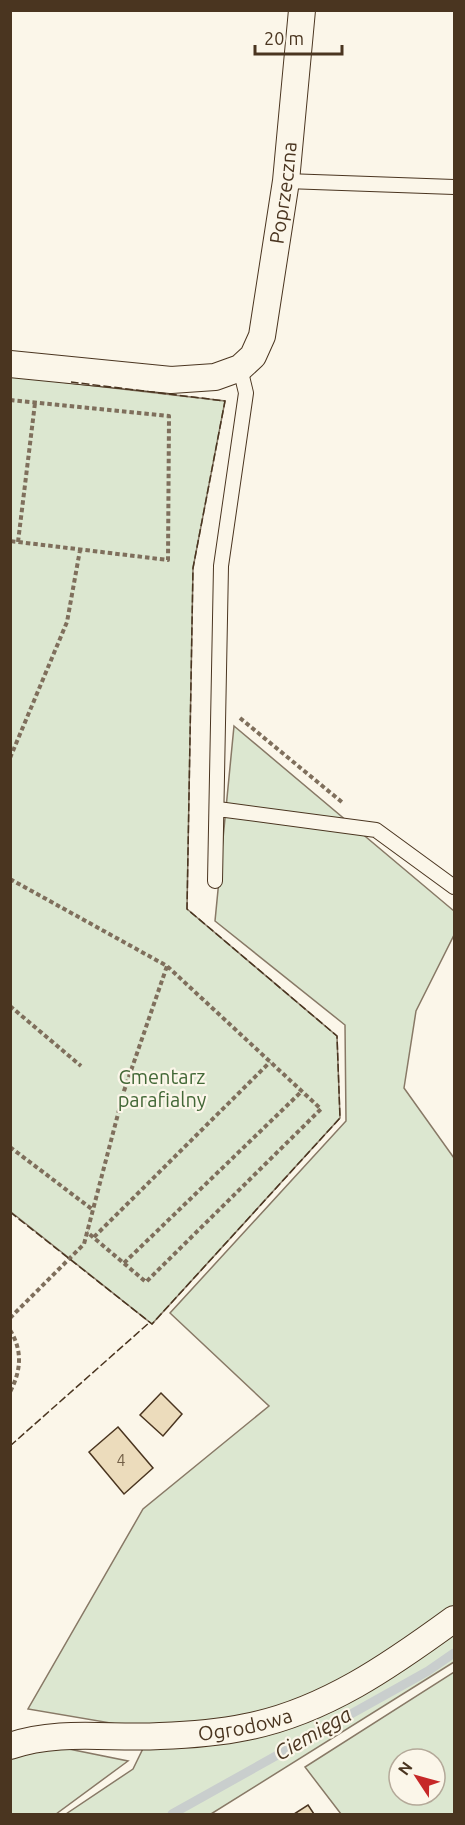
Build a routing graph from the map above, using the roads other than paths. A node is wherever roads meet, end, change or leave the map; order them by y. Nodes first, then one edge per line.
1 (302, 10) edge
2 (286, 181) junction
3 (454, 187) edge
4 (10, 364) edge
5 (240, 368) junction
6 (218, 809) junction
7 (215, 881) dead end
8 (454, 887) edge
9 (454, 1619) edge
10 (10, 1746) edge

1 - 2 street, Poprzeczna
2 - 3 lane
2 - 5 street, Poprzeczna
4 - 5 street
5 - 6 lane
6 - 7 lane
6 - 8 lane
9 - 10 street, Ogrodowa

